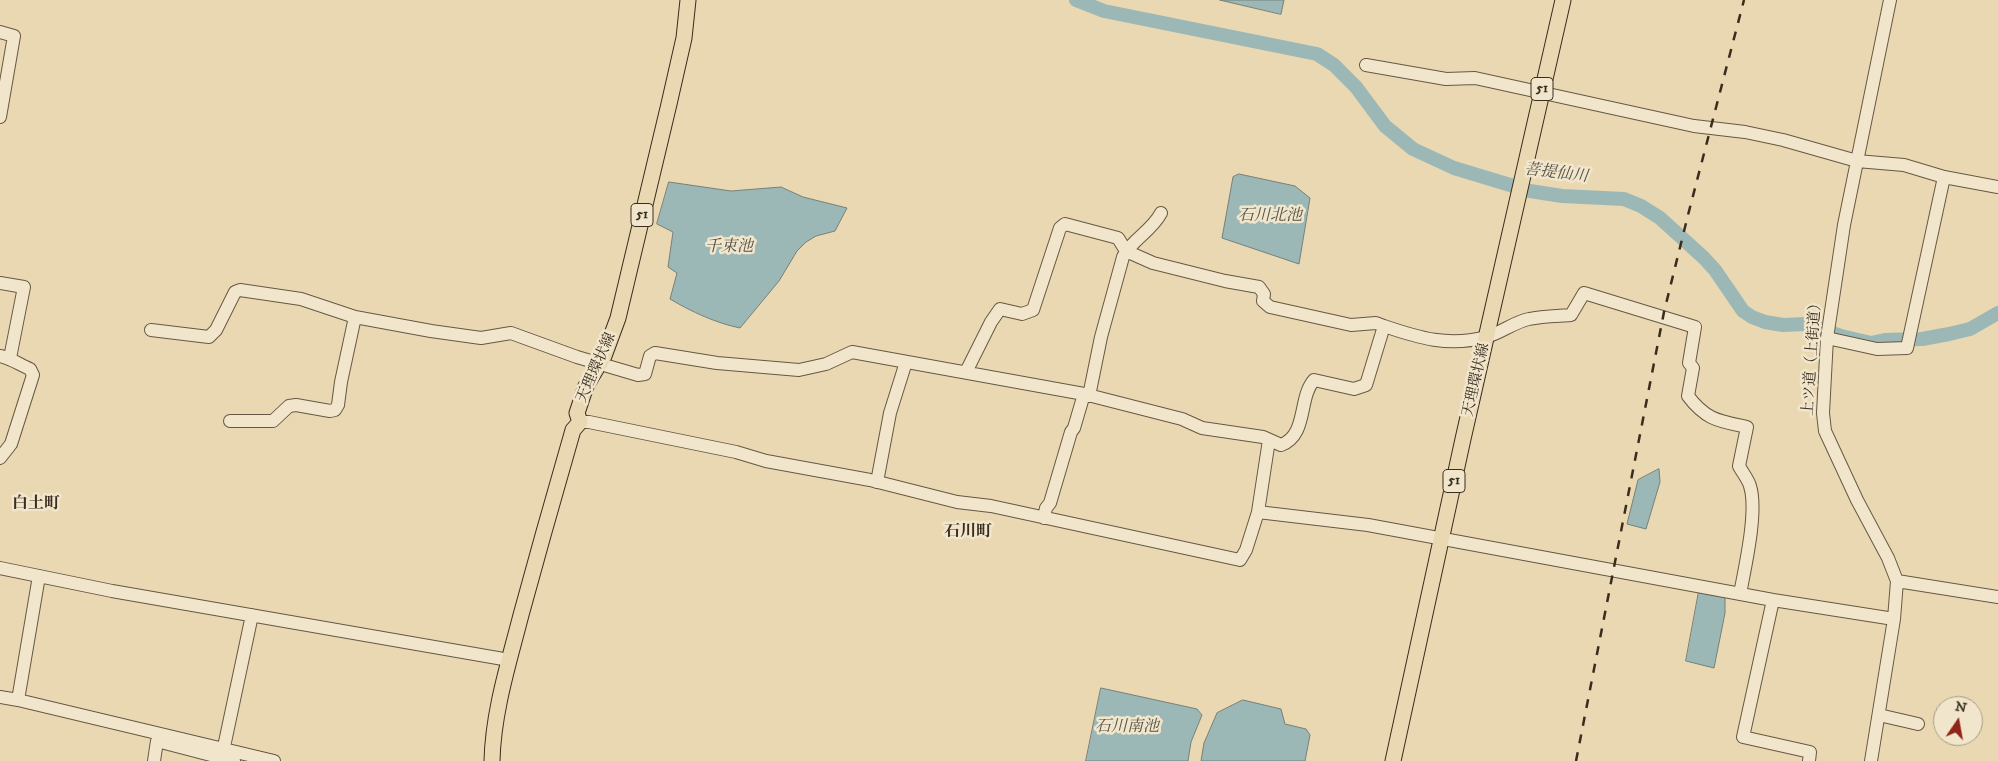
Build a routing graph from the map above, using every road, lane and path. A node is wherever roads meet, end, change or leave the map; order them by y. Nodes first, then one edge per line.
1 (688, 0) edge
2 (1563, 0) edge
3 (1890, 0) edge
4 (0, 32) edge
5 (1366, 65) dead end
6 (1542, 91) junction
7 (0, 117) edge
8 (1857, 161) junction
9 (1944, 177) junction
10 (1998, 187) edge
11 (1161, 213) dead end
12 (1126, 251) junction
13 (0, 283) edge
14 (355, 317) junction
15 (1384, 326) junction
16 (150, 330) dead end
17 (1487, 337) junction
18 (1827, 338) junction
19 (5, 357) edge
20 (906, 362) junction
21 (598, 363) junction
22 (966, 372) junction
23 (1087, 395) junction
24 (230, 421) dead end
25 (580, 422) junction
26 (1269, 440) junction
27 (0, 458) edge
28 (877, 482) junction
29 (1258, 512) junction
30 (1044, 518) junction
31 (1442, 539) junction
32 (0, 568) edge
33 (39, 576) junction
34 (1897, 581) junction
35 (1740, 594) junction
36 (1998, 597) edge
37 (1773, 600) junction
38 (252, 615) junction
39 (1894, 619) junction
40 (509, 660) junction
41 (0, 697) edge
42 (18, 700) junction
43 (1879, 714) junction
44 (1918, 724) dead end
45 (222, 756) edge
46 (154, 761) edge
47 (234, 761) edge
48 (274, 761) edge
49 (492, 761) edge
50 (1393, 761) edge
51 (1809, 761) edge
52 (1871, 761) edge

1 - 21 main road, 天理環状線 / 51
2 - 6 main road, 天理環状線 / 51
3 - 8 street, 上ツ道（上街道）
4 - 7 street
5 - 6 street
6 - 8 street
6 - 17 main road, 天理環状線 / 51
8 - 9 street
8 - 18 street, 上ツ道（上街道）
9 - 10 street
9 - 18 street
11 - 12 street
12 - 15 street
12 - 22 street
12 - 23 street
13 - 19 street
14 - 16 street
14 - 21 street
14 - 24 street
15 - 17 street
15 - 26 street
17 - 31 main road, 天理環状線 / 51
17 - 35 street
18 - 34 street, 上ツ道（上街道）
19 - 27 street
20 - 21 street
20 - 22 street
20 - 28 street
21 - 25 main road, 天理環状線 / 51
22 - 23 street
23 - 26 street
23 - 30 street
25 - 28 street
25 - 40 main road, 天理環状線 / 51
26 - 29 street
28 - 30 street
29 - 30 street
29 - 31 street
31 - 35 street
31 - 50 main road, 天理環状線 / 51
32 - 33 street
33 - 38 street
33 - 42 street
34 - 36 street
34 - 39 street, 上ツ道（上街道）
35 - 37 street
37 - 39 street
37 - 51 street
38 - 40 street
38 - 45 street
39 - 43 street, 上ツ道（上街道）
40 - 49 main road, 天理環状線 / 51
41 - 42 street
42 - 45 street
43 - 44 street
43 - 52 street, 上ツ道（上街道）
45 - 46 street
45 - 47 street
45 - 48 street

